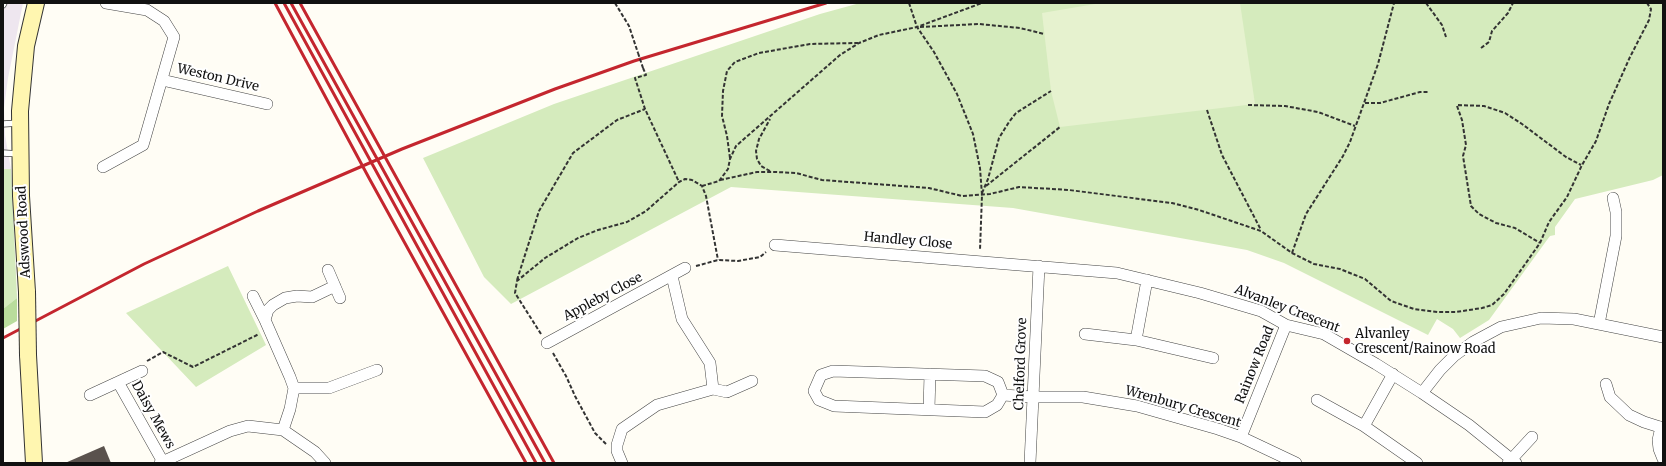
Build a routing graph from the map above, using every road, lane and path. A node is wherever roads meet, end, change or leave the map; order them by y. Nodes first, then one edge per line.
1 (36, 3) edge
2 (106, 3) edge
3 (615, 3) edge
4 (909, 3) edge
5 (982, 3) edge
6 (1394, 3) edge
7 (1426, 3) edge
8 (1513, 3) edge
9 (1647, 3) edge
10 (917, 27) junction
11 (1044, 34) dead end
12 (1446, 36) dead end
13 (859, 43) junction
14 (1481, 48) dead end
15 (162, 80) junction
16 (1051, 91) dead end
17 (1429, 92) dead end
18 (1364, 103) junction
19 (267, 104) dead end
20 (1248, 104) dead end
21 (645, 109) junction
22 (1207, 110) dead end
23 (771, 117) junction
24 (20, 123) junction
25 (3, 124) edge
26 (1355, 126) junction
27 (1060, 127) dead end
28 (3, 153) edge
29 (20, 154) junction
30 (730, 159) junction
31 (1582, 165) junction
32 (103, 167) dead end
33 (773, 172) junction
34 (720, 180) junction
35 (679, 182) junction
36 (702, 186) junction
37 (985, 186) junction
38 (982, 195) junction
39 (1613, 198) dead end
40 (1261, 231) junction
41 (1540, 243) junction
42 (775, 245) joint
43 (1292, 253) junction
44 (718, 260) junction
45 (980, 261) junction
46 (1039, 266) junction
47 (685, 268) joint
48 (328, 270) dead end
49 (672, 276) junction
50 (1147, 280) junction
51 (517, 281) junction
52 (335, 286) junction
53 (253, 296) dead end
54 (340, 298) dead end
55 (1599, 324) junction
56 (267, 325) junction
57 (1286, 325) junction
58 (1085, 334) dead end
59 (1663, 337) edge
60 (1136, 340) junction
61 (547, 342) junction
62 (1213, 358) dead end
63 (377, 370) dead end
64 (142, 371) joint
65 (930, 374) junction
66 (1392, 374) junction
67 (752, 381) dead end
68 (118, 382) junction
69 (1606, 384) dead end
70 (294, 388) junction
71 (713, 389) junction
72 (1422, 393) junction
73 (90, 395) dead end
74 (1003, 395) junction
75 (1033, 397) junction
76 (1318, 400) dead end
77 (929, 409) junction
78 (1364, 426) junction
79 (1662, 427) edge
80 (283, 430) junction
81 (1241, 437) junction
82 (1532, 437) dead end
83 (617, 451) junction
84 (1663, 459) edge
85 (162, 462) edge
86 (1512, 462) edge
87 (34, 463) edge
88 (325, 463) edge
89 (622, 463) edge
90 (1030, 463) edge
91 (1296, 463) edge
92 (1417, 463) edge

1 - 24 street, Adswood Road
2 - 15 street
3 - 21 path, bridge
4 - 10 path
5 - 10 path
6 - 18 path
7 - 12 path
8 - 14 path
9 - 31 path
10 - 11 path
10 - 13 path
10 - 38 path
13 - 23 path
13 - 30 path
15 - 19 street, Weston Drive
15 - 32 street
16 - 37 path
17 - 18 path
18 - 26 path
20 - 26 path
21 - 35 path
21 - 51 path
22 - 40 path
23 - 30 path
23 - 33 path
24 - 25 lane
24 - 29 street, Adswood Road
26 - 43 path
27 - 37 path
28 - 29 lane
29 - 87 street, Adswood Road, bridge
30 - 34 path
31 - 41 path
31 - 41 path
33 - 34 path
33 - 38 path
34 - 36 path
35 - 36 path
35 - 51 path
36 - 44 path
37 - 38 path
38 - 40 path
38 - 45 path
39 - 55 street
40 - 43 path
41 - 43 path
42 - 44 path
42 - 45 street, Handley Close
44 - 47 path
45 - 46 street, Handley Close
46 - 50 street, Alvanley Crescent
46 - 75 street, Chelford Grove
47 - 49 street, Appleby Close
48 - 52 street
49 - 61 street, Appleby Close
49 - 71 street
50 - 57 street, Alvanley Crescent
50 - 60 street
51 - 61 path
52 - 54 street
52 - 56 street
53 - 56 street
55 - 59 street
55 - 72 street
56 - 64 path
56 - 70 street
57 - 66 street, Alvanley Crescent
57 - 81 street, Rainow Road
58 - 60 street
60 - 62 street
61 - 83 path
63 - 70 street
64 - 68 street, Daisy Mews
65 - 74 street
65 - 77 street
65 - 77 street
66 - 72 street, Alvanley Crescent
66 - 78 street
67 - 71 street
68 - 73 street, Daisy Mews
68 - 85 street, Daisy Mews
69 - 79 street
70 - 80 street
71 - 83 street
72 - 86 street, Alvanley Crescent
74 - 75 street, Wrenbury Crescent
74 - 77 street
75 - 81 street, Wrenbury Crescent
75 - 90 street, Chelford Grove
76 - 78 street
78 - 92 street
79 - 84 street
80 - 85 street
80 - 88 street
81 - 91 street, Wrenbury Crescent
82 - 86 street
83 - 89 street

